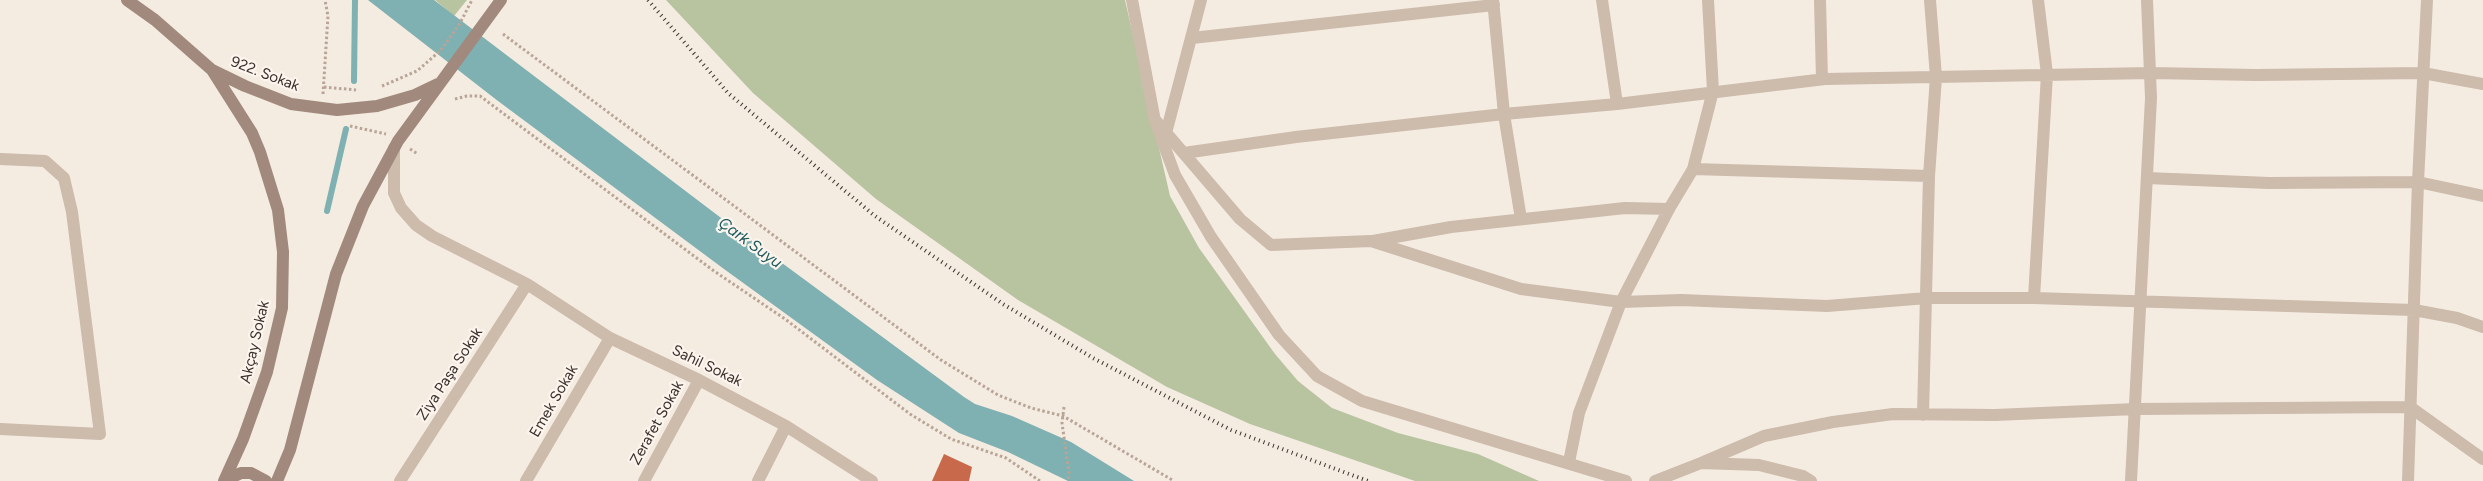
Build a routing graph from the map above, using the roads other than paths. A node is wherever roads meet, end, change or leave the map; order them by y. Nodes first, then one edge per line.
1 (127, 0) edge
2 (1132, 0) edge
3 (1201, 0) edge
4 (1602, 0) edge
5 (1708, 0) edge
6 (1820, 0) edge
7 (1930, 0) edge
8 (2038, 0) edge
9 (2148, 0) edge
10 (2427, 0) edge
11 (498, 2) edge
12 (1494, 3) edge
13 (1192, 38) junction
14 (212, 70) junction
15 (2150, 73) junction
16 (2423, 73) junction
17 (2047, 74) junction
18 (1936, 77) junction
19 (1822, 79) junction
20 (439, 83) junction
21 (2483, 84) edge
22 (1713, 92) junction
23 (1617, 104) junction
24 (1504, 114) junction
25 (1155, 120) junction
26 (1166, 133) junction
27 (394, 148) junction
28 (1184, 153) junction
29 (0, 159) edge
30 (1693, 169) junction
31 (1929, 176) junction
32 (2147, 178) junction
33 (2418, 182) junction
34 (2483, 196) edge
35 (1669, 209) junction
36 (1521, 219) junction
37 (1371, 241) junction
38 (527, 284) junction
39 (1927, 298) junction
40 (2034, 298) junction
41 (1621, 302) junction
42 (2140, 303) junction
43 (2414, 310) junction
44 (2483, 327) edge
45 (610, 338) junction
46 (699, 380) junction
47 (2410, 407) junction
48 (2135, 408) junction
49 (1923, 415) junction
50 (786, 426) junction
51 (0, 429) edge
52 (2483, 459) edge
53 (1569, 462) junction
54 (1701, 463) junction
55 (224, 481) edge
56 (266, 481) edge
57 (278, 481) edge
58 (400, 481) edge
59 (526, 481) edge
60 (644, 481) edge
61 (758, 481) edge
62 (871, 481) edge
63 (1626, 481) edge
64 (1655, 481) edge
65 (1811, 481) edge
66 (2131, 481) edge
67 (2408, 481) edge

1 - 14 main road, 922. Sokak
2 - 25 street
3 - 13 street
4 - 23 street
5 - 22 street
6 - 19 street
7 - 18 street
8 - 17 street
9 - 15 street
10 - 16 street
11 - 20 main road, 922. Sokak
12 - 13 street
12 - 24 street
13 - 26 street
14 - 20 main road, 922. Sokak
14 - 55 main road, Akçay Sokak
15 - 16 street
15 - 17 street
15 - 32 street
16 - 21 street
16 - 33 street
17 - 18 street
17 - 40 street
18 - 19 street
18 - 31 street
19 - 22 street
20 - 27 main road
22 - 23 street
22 - 30 street
23 - 24 street
24 - 28 street
24 - 36 street
25 - 26 street
25 - 53 street
26 - 28 street
27 - 38 street, Sahil Sokak
27 - 57 main road
28 - 37 street
29 - 51 street
30 - 31 street
30 - 35 street
31 - 39 street
32 - 33 street
32 - 42 street
33 - 34 street
33 - 43 street
35 - 36 street
35 - 41 street
36 - 37 street
37 - 41 street
38 - 45 street, Sahil Sokak
38 - 58 street, Ziya Paşa Sokak
39 - 40 street
39 - 41 street
39 - 49 street
40 - 42 street
41 - 53 street
42 - 43 street
42 - 48 street
43 - 44 street
43 - 47 street
45 - 46 street, Sahil Sokak
45 - 59 street, Emek Sokak
46 - 50 street, Sahil Sokak
46 - 60 street, Zerafet Sokak
47 - 48 street
47 - 52 street
47 - 67 street
48 - 49 street
48 - 66 street
49 - 54 street
50 - 61 street
50 - 62 street, Sahil Sokak
53 - 63 street
54 - 64 street
54 - 65 street
55 - 56 main road

